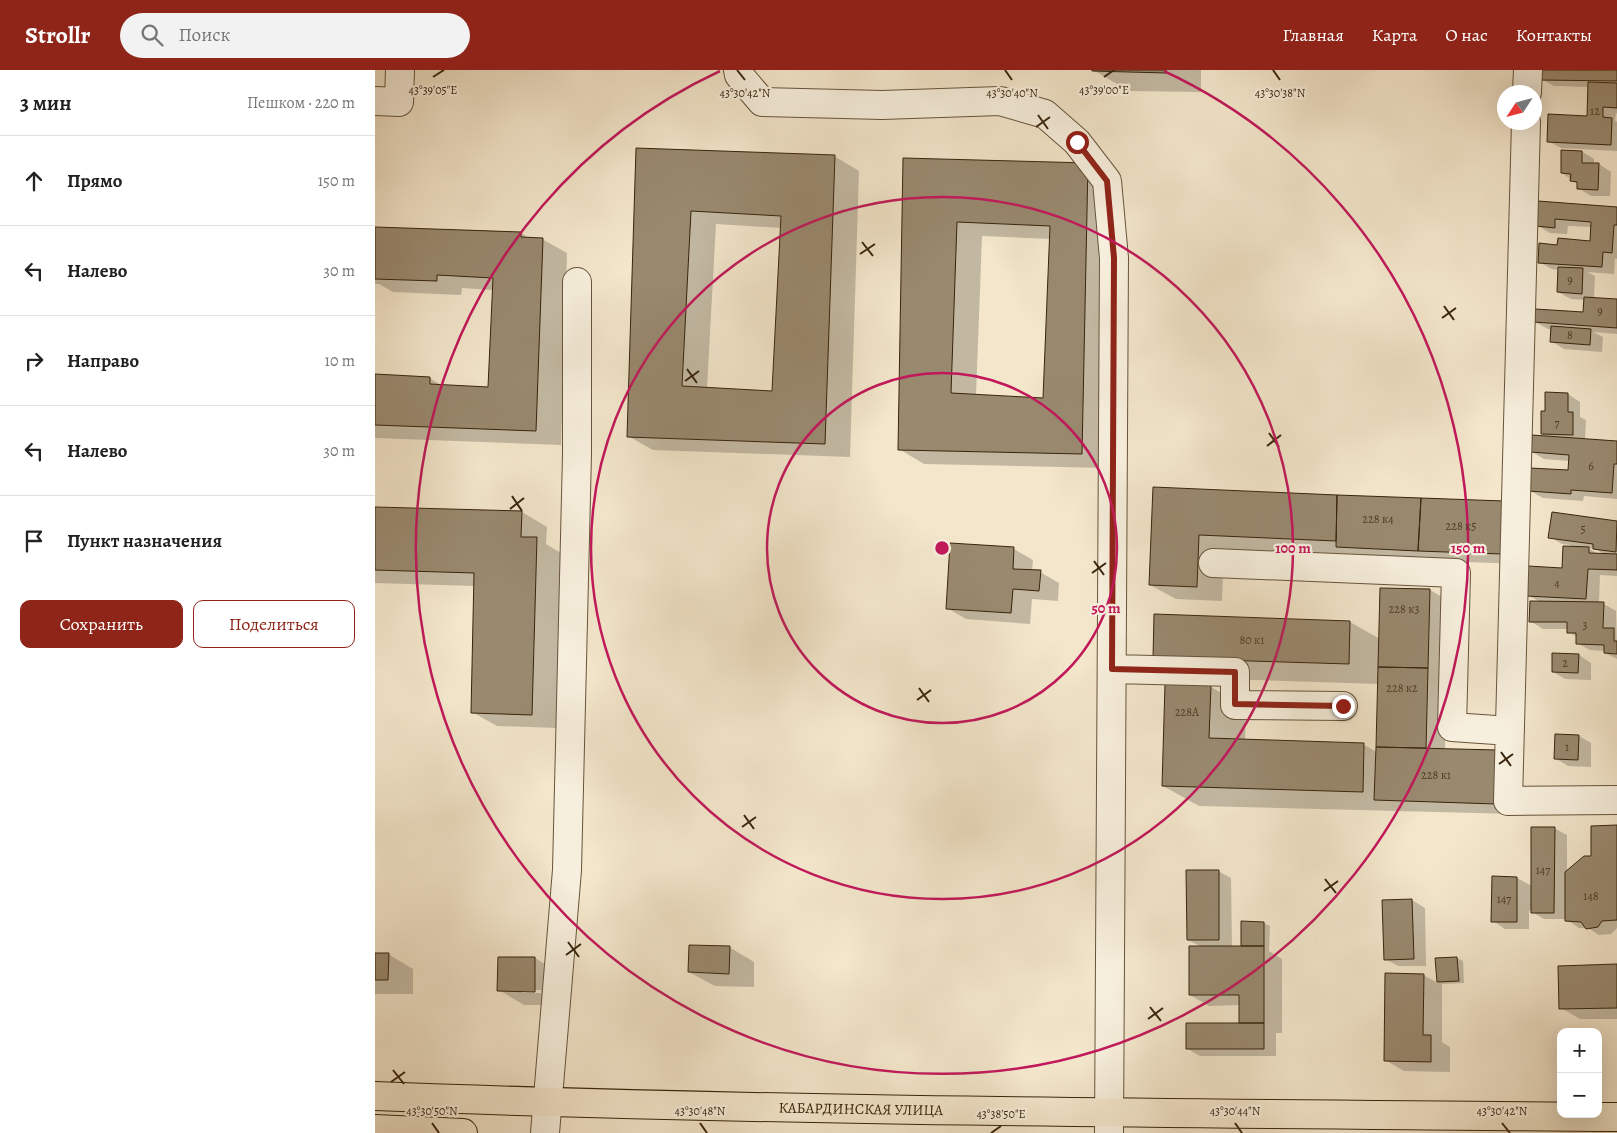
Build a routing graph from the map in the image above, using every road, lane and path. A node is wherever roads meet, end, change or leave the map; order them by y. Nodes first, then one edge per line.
1 (400, 70) edge
2 (738, 70) edge
3 (1528, 70) edge
4 (1527, 85) edge
5 (375, 101) edge
6 (1526, 130) edge
7 (577, 282) dead end
8 (1213, 563) dead end
9 (1112, 669) junction
10 (1343, 706) dead end
11 (1510, 731) junction
12 (1617, 800) edge
13 (375, 1096) edge
14 (548, 1103) junction
15 (1617, 1117) edge
16 (1108, 1122) edge
17 (375, 1129) edge
18 (463, 1133) edge
19 (545, 1133) edge

1 - 5 lane
2 - 9 lane
3 - 4 lane
6 - 11 lane
7 - 14 lane
8 - 11 lane
9 - 10 lane
9 - 16 lane
11 - 12 lane
13 - 14 main road, КАБАРДИНСКАЯ УЛИЦА
14 - 16 main road, КАБАРДИНСКАЯ УЛИЦА
14 - 19 lane
15 - 16 main road, КАБАРДИНСКАЯ УЛИЦА
17 - 18 main road

